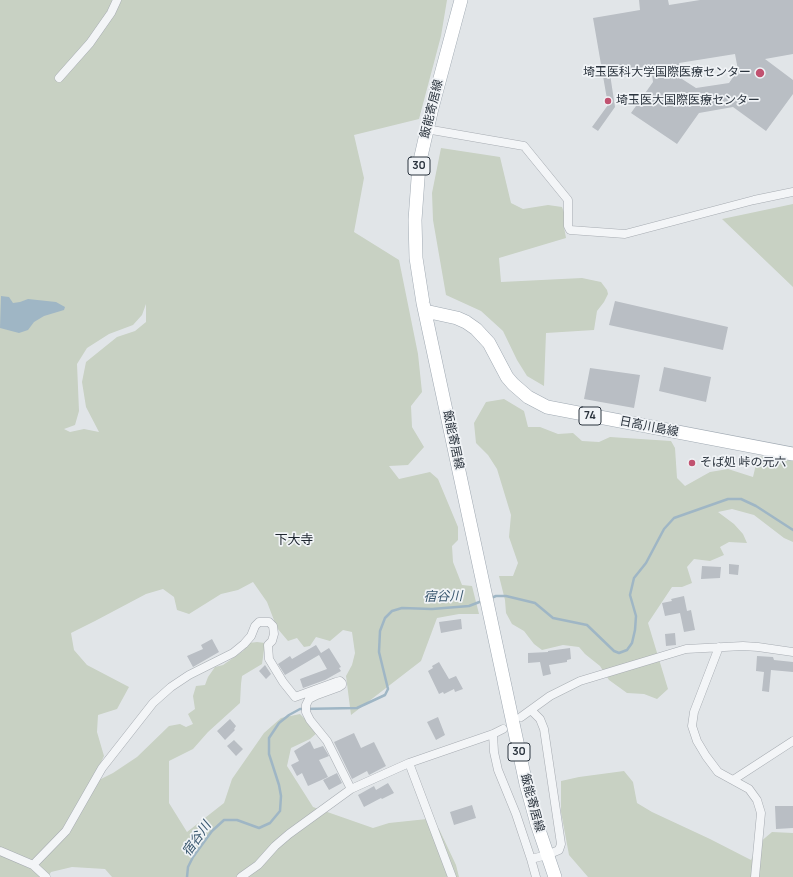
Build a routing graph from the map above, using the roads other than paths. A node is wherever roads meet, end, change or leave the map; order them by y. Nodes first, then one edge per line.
1 (117, 0) edge
2 (461, 0) edge
3 (60, 78) dead end
4 (426, 129) junction
5 (793, 192) edge
6 (425, 311) junction
7 (793, 454) edge
8 (719, 647) junction
9 (793, 652) edge
10 (531, 710) junction
11 (521, 717) dead end
12 (503, 729) dead end
13 (493, 734) junction
14 (793, 742) edge
15 (409, 763) junction
16 (733, 780) junction
17 (351, 789) junction
18 (0, 851) edge
19 (546, 855) junction
20 (530, 859) junction
21 (33, 865) junction
22 (46, 877) edge
23 (241, 877) edge
24 (452, 877) edge
25 (536, 877) edge
26 (555, 877) edge
27 (755, 877) edge

1 - 3 street
2 - 4 main road, 飯能寄居線 / 30
4 - 5 street
4 - 6 main road, 飯能寄居線 / 30
6 - 7 main road, 日高川島線 / 74
6 - 19 main road, 飯能寄居線 / 30
8 - 9 street
8 - 10 street
8 - 16 street
10 - 11 street
10 - 19 street
12 - 13 street
13 - 15 street
13 - 20 street
14 - 16 street
15 - 17 street
15 - 24 street
16 - 27 street
17 - 21 street
17 - 23 street
18 - 21 street
19 - 20 street
19 - 26 main road, 飯能寄居線 / 30
20 - 25 street
21 - 22 street

